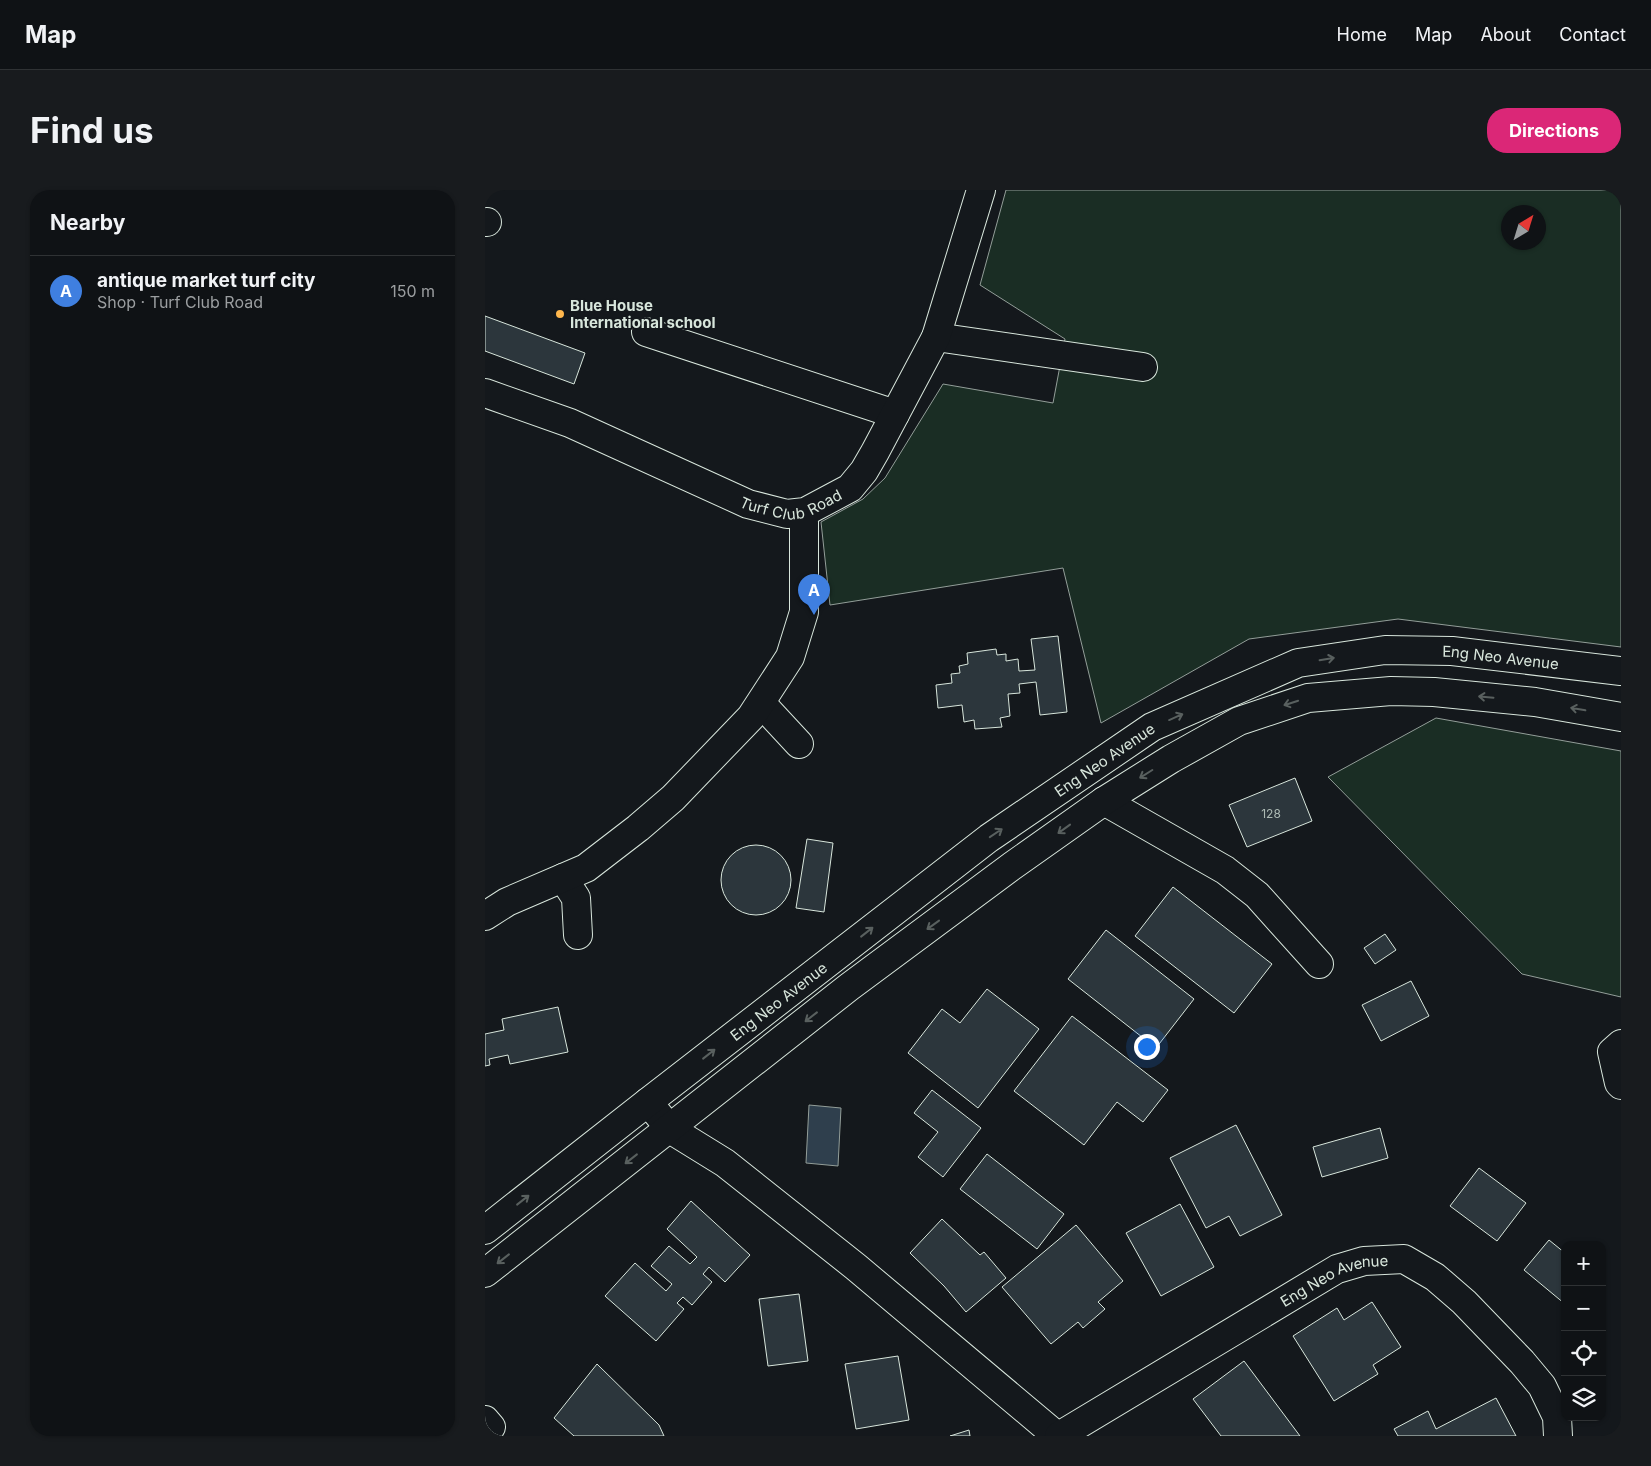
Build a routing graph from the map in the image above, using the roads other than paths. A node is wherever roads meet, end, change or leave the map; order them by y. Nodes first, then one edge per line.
1 (981, 190) edge
2 (646, 332) dead end
3 (936, 338) junction
4 (1143, 367) dead end
5 (485, 393) edge
6 (895, 414) junction
7 (804, 522) dead end
8 (1621, 671) edge
9 (761, 703) junction
10 (1621, 717) edge
11 (799, 744) dead end
12 (1104, 801) junction
13 (563, 878) junction
14 (485, 916) edge
15 (579, 935) dead end
16 (1319, 964) dead end
17 (1621, 1044) edge
18 (670, 1084) junction
19 (1621, 1085) edge
20 (648, 1102) junction
21 (679, 1121) junction
22 (485, 1230) edge
23 (485, 1273) edge
24 (1058, 1436) edge
25 (1558, 1436) edge

1 - 3 street, Turf Club Road
2 - 6 street
3 - 4 street
3 - 6 street, Turf Club Road
5 - 6 street, Turf Club Road
7 - 9 street, Turf Club Road
18 -> 8 street, Eng Neo Avenue
9 - 11 street
9 - 13 street, Turf Club Road
10 -> 12 street
12 - 16 street
12 -> 21 street
13 - 14 street, Turf Club Road
13 - 15 street
17 - 19 street
18 - 20 street, Eng Neo Avenue
18 - 21 street, Eng Neo Avenue
20 - 21 street, Eng Neo Avenue
22 -> 20 street, Eng Neo Avenue
21 -> 23 street
21 - 24 street, Eng Neo Avenue
24 - 25 street, Eng Neo Avenue

